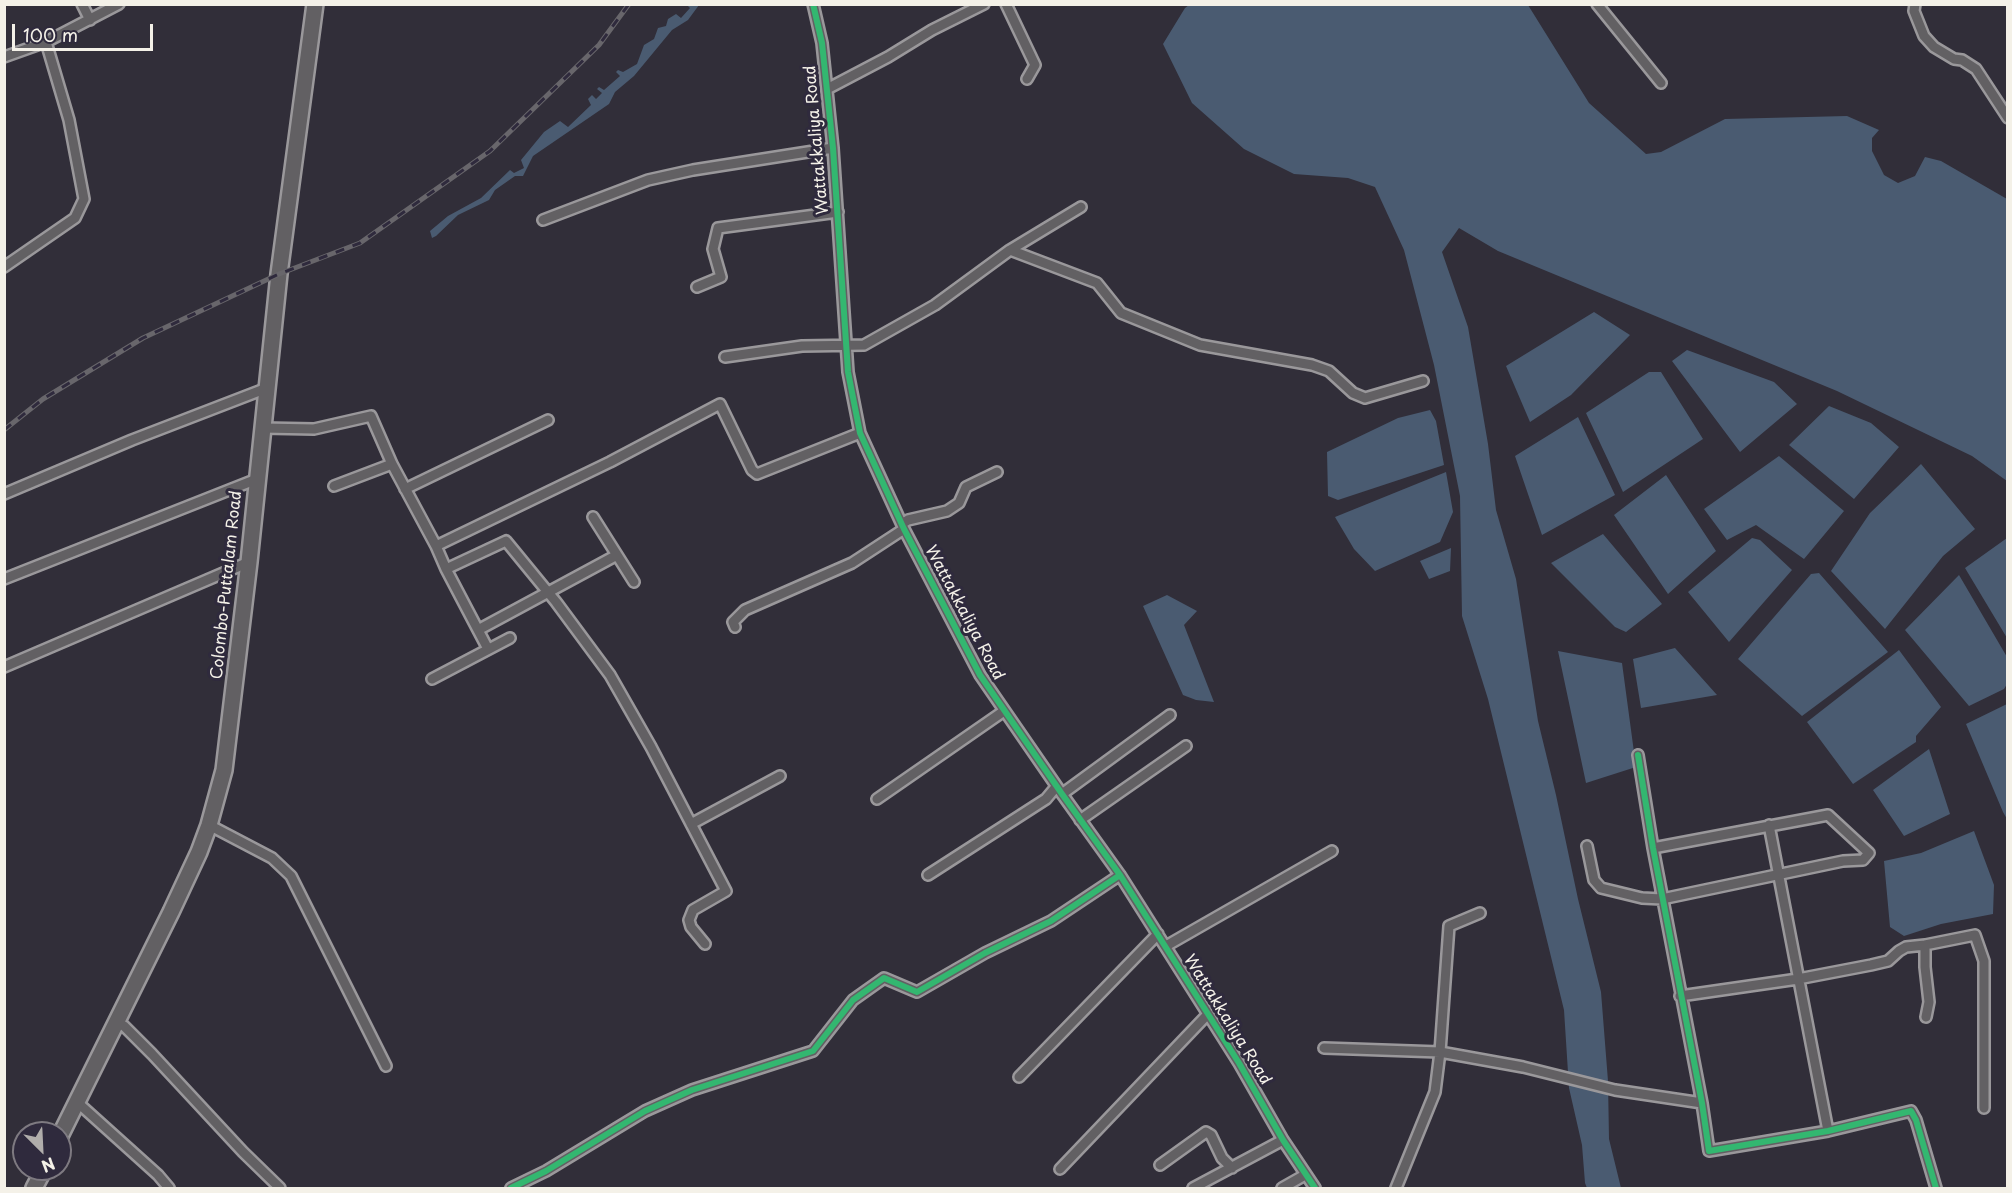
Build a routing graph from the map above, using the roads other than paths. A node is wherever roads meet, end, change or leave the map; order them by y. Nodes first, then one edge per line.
1 (82, 4) edge
2 (119, 4) edge
3 (315, 4) edge
4 (813, 4) edge
5 (984, 4) edge
6 (1006, 4) edge
7 (1597, 4) edge
8 (1915, 4) edge
9 (90, 20) junction
10 (46, 42) junction
11 (4, 57) edge
12 (1027, 79) dead end
13 (1661, 83) dead end
14 (827, 89) junction
15 (2007, 118) edge
16 (833, 148) junction
17 (1082, 207) dead end
18 (838, 212) junction
19 (543, 220) dead end
20 (1010, 249) junction
21 (4, 267) edge
22 (697, 287) dead end
23 (847, 345) junction
24 (725, 357) dead end
25 (1423, 381) dead end
26 (267, 388) junction
27 (548, 420) dead end
28 (263, 428) junction
29 (860, 433) junction
30 (392, 464) junction
31 (997, 472) dead end
32 (257, 479) junction
33 (334, 486) dead end
34 (405, 489) junction
35 (4, 494) edge
36 (593, 517) dead end
37 (903, 526) junction
38 (436, 546) junction
39 (617, 555) junction
40 (249, 562) junction
41 (446, 570) junction
42 (4, 579) edge
43 (634, 582) dead end
44 (547, 592) junction
45 (735, 627) dead end
46 (478, 630) junction
47 (510, 638) dead end
48 (488, 649) junction
49 (4, 667) edge
50 (432, 679) dead end
51 (1004, 711) junction
52 (1170, 715) dead end
53 (1186, 746) dead end
54 (1638, 755) dead end
55 (780, 776) dead end
56 (1059, 791) junction
57 (877, 799) dead end
58 (1080, 820) junction
59 (691, 824) junction
60 (209, 825) junction
61 (1769, 825) junction
62 (1587, 846) dead end
63 (1653, 848) junction
64 (1332, 851) dead end
65 (1779, 874) junction
66 (928, 875) dead end
67 (1120, 875) junction
68 (1662, 899) junction
69 (1480, 913) dead end
70 (1158, 934) junction
71 (705, 944) dead end
72 (1925, 945) junction
73 (1166, 946) junction
74 (1798, 979) junction
75 (1680, 996) junction
76 (1208, 1014) junction
77 (1926, 1017) dead end
78 (116, 1023) junction
79 (1324, 1048) dead end
80 (1440, 1052) junction
81 (386, 1066) dead end
82 (1019, 1077) dead end
83 (77, 1102) junction
84 (1702, 1103) junction
85 (1984, 1108) dead end
86 (68, 1121) edge
87 (1828, 1131) junction
88 (1283, 1140) junction
89 (1160, 1165) dead end
90 (1232, 1168) junction
91 (1060, 1169) dead end
92 (1305, 1175) junction
93 (169, 1188) edge
94 (280, 1188) edge
95 (511, 1188) edge
96 (1193, 1188) edge
97 (1282, 1188) edge
98 (1315, 1188) edge
99 (1396, 1188) edge
100 (1935, 1188) edge

1 - 9 street
2 - 9 street
3 - 26 highway, Colombo-Puttalam Road
4 - 14 street, Wattakkaliya Road
5 - 14 street
6 - 12 street
7 - 13 street
8 - 15 street
9 - 10 street
10 - 11 street
10 - 21 street
14 - 16 street, Wattakkaliya Road
16 - 18 street, Wattakkaliya Road
16 - 19 street
17 - 20 street
18 - 22 street
18 - 23 street, Wattakkaliya Road
20 - 23 street
20 - 25 street
23 - 24 street
23 - 29 street, Wattakkaliya Road
26 - 28 highway, Colombo-Puttalam Road
26 - 35 street
27 - 34 street
28 - 30 street
28 - 32 highway, Colombo-Puttalam Road
29 - 37 street, Wattakkaliya Road
29 - 38 street
30 - 33 street
30 - 34 street
31 - 37 street
32 - 40 highway, Colombo-Puttalam Road
32 - 42 street
34 - 38 street
36 - 39 street
37 - 45 street
37 - 51 street, Wattakkaliya Road
38 - 41 street
39 - 43 street
39 - 44 street
40 - 49 street
40 - 60 highway, Colombo-Puttalam Road
41 - 44 street
41 - 46 street
44 - 46 street
44 - 59 street
46 - 48 street
47 - 48 street
48 - 50 street
51 - 56 street, Wattakkaliya Road
51 - 57 street
52 - 56 street
53 - 58 street
54 - 63 street
55 - 59 street
56 - 58 street, Wattakkaliya Road
56 - 66 street
58 - 67 street, Wattakkaliya Road
59 - 71 street
60 - 78 highway, Colombo-Puttalam Road
60 - 81 street
61 - 63 street
61 - 65 street
61 - 65 street
62 - 68 street
63 - 68 street
64 - 73 street, Wattakkaliya Road
65 - 68 street
65 - 74 street
67 - 70 street, Wattakkaliya Road
67 - 95 street
68 - 75 street
69 - 80 street
70 - 73 street, Wattakkaliya Road
70 - 82 street
72 - 74 street
72 - 77 street
72 - 85 street
73 - 76 street, Wattakkaliya Road
74 - 75 street
74 - 87 street
75 - 84 street
76 - 88 street, Wattakkaliya Road
76 - 91 street
78 - 83 highway, Colombo-Puttalam Road
78 - 94 street
79 - 80 street
80 - 84 street
80 - 99 street
83 - 86 highway, Colombo-Puttalam Road
83 - 93 street
84 - 87 street
87 - 100 street
88 - 90 street
88 - 92 street, Wattakkaliya Road
89 - 90 street
90 - 96 street
92 - 97 street
92 - 98 street, Wattakkaliya Road

